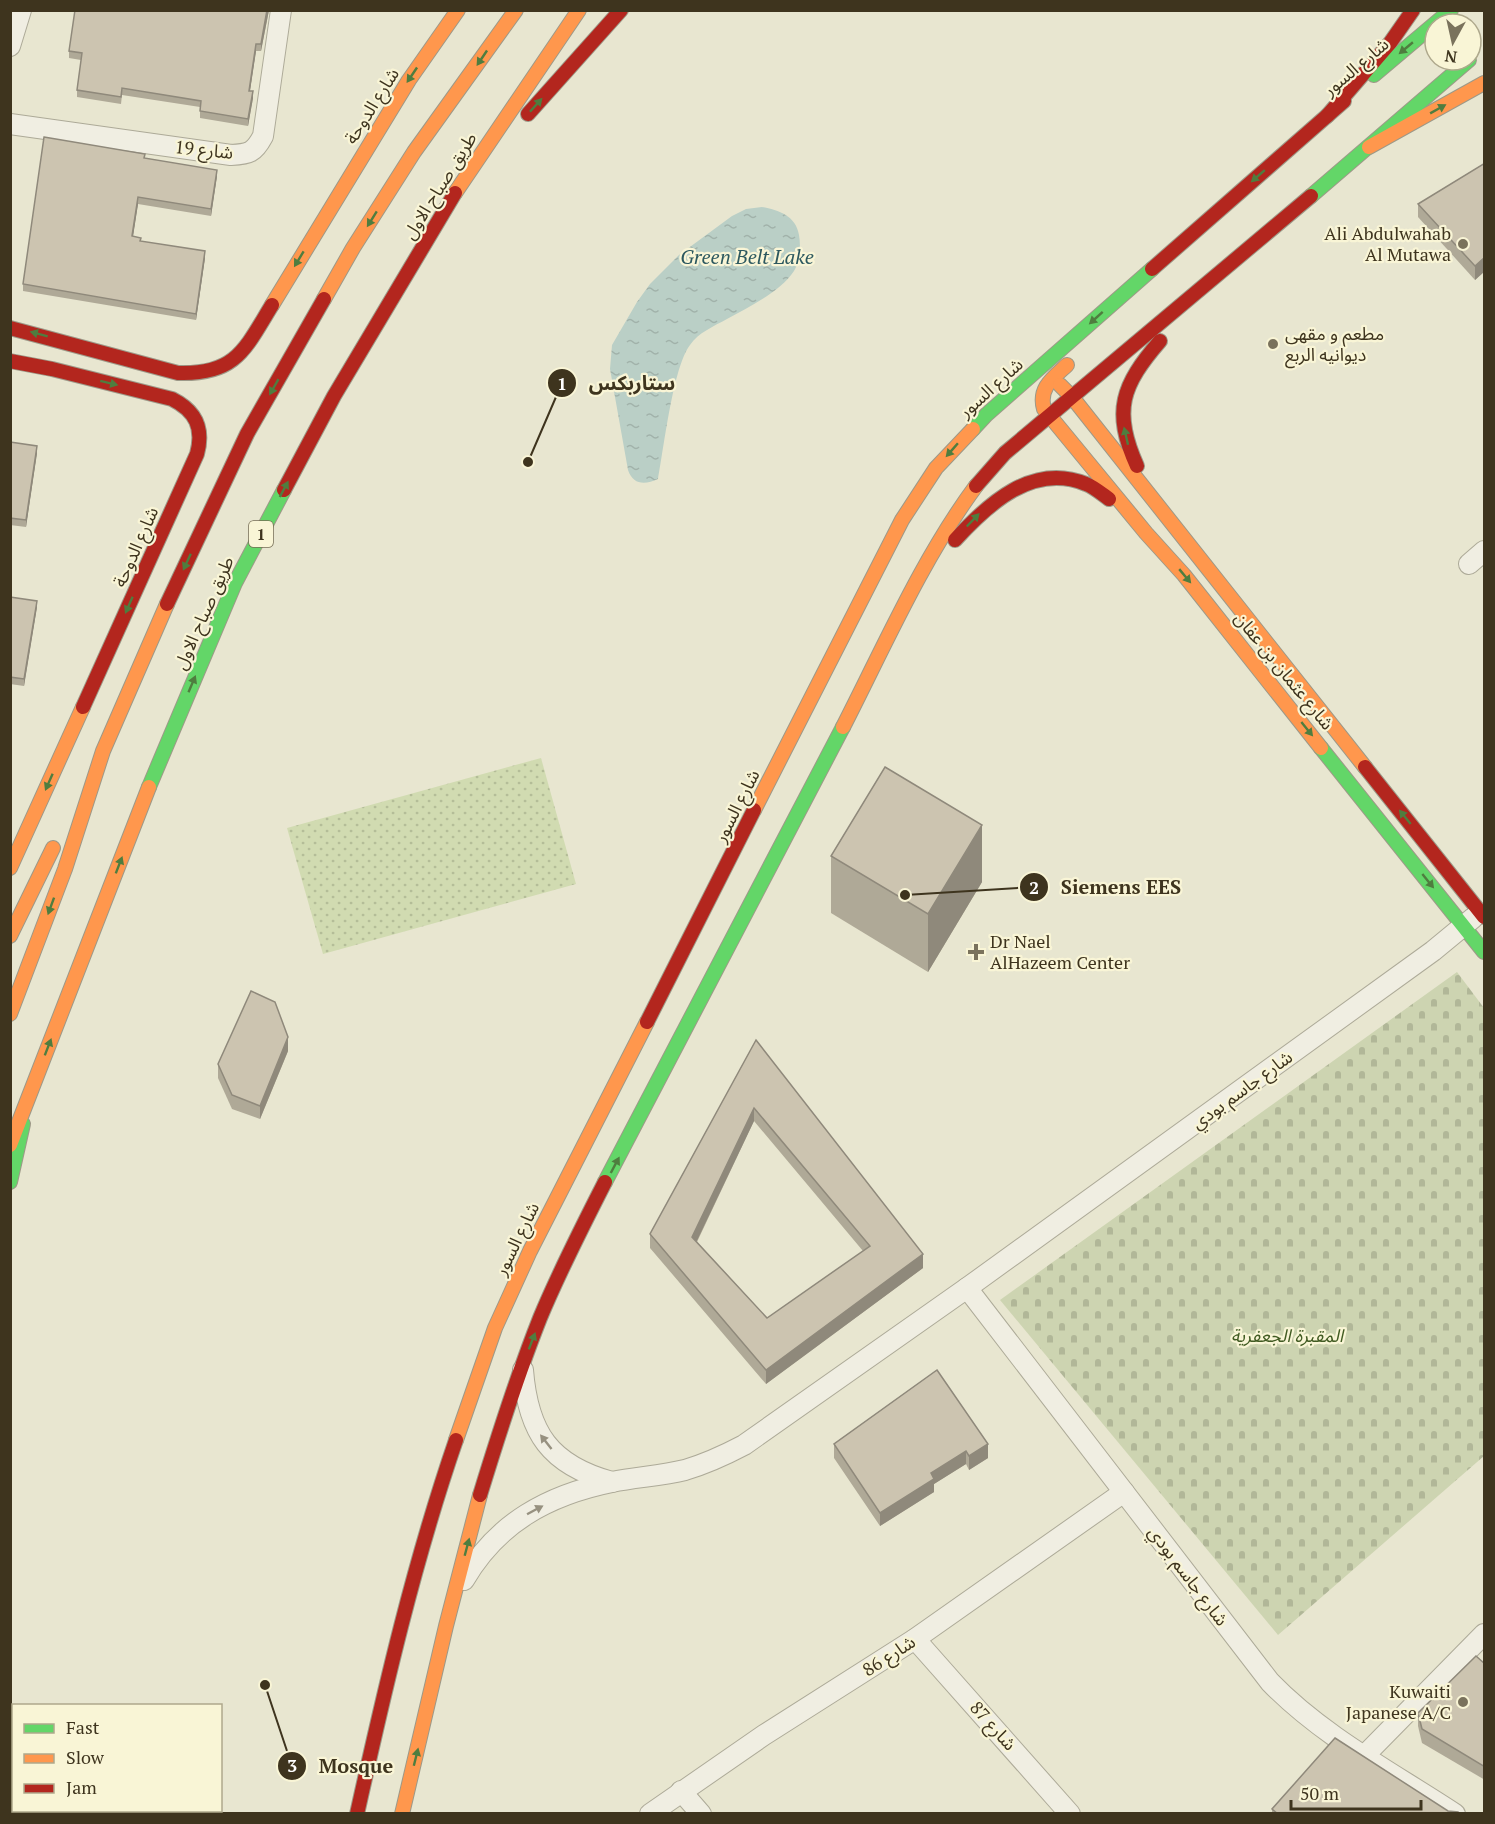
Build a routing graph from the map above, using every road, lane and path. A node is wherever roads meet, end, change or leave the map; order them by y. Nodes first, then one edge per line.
1 (21, 10) edge
2 (281, 10) edge
3 (458, 10) edge
4 (516, 10) edge
5 (579, 10) edge
6 (621, 10) edge
7 (1413, 10) edge
8 (1451, 10) edge
9 (10, 46) edge
10 (1456, 72) edge
11 (1485, 83) edge
12 (442, 88) dead end
13 (1327, 116) junction
14 (10, 124) edge
15 (1368, 147) junction
16 (414, 152) junction
17 (465, 177) junction
18 (1228, 267) junction
19 (1152, 268) junction
20 (1109, 325) dead end
21 (10, 328) edge
22 (66, 343) junction
23 (1078, 355) dead end
24 (10, 361) edge
25 (52, 369) junction
26 (1051, 380) junction
27 (1011, 393) junction
28 (1072, 397) junction
29 (1050, 416) junction
30 (1172, 525) junction
31 (1146, 533) junction
32 (1485, 551) edge
33 (1469, 564) dead end
34 (919, 579) junction
35 (103, 751) junction
36 (10, 868) edge
37 (1483, 912) edge
38 (1464, 926) junction
39 (10, 936) edge
40 (1485, 952) edge
41 (10, 1014) edge
42 (27, 1101) junction
43 (10, 1145) edge
44 (10, 1182) edge
45 (967, 1288) junction
46 (523, 1364) junction
47 (612, 1482) junction
48 (1124, 1492) junction
49 (454, 1598) junction
50 (1485, 1634) edge
51 (915, 1640) junction
52 (1365, 1755) junction
53 (681, 1791) junction
54 (357, 1814) edge
55 (402, 1814) edge
56 (650, 1814) edge
57 (701, 1814) edge
58 (1070, 1814) edge
59 (1455, 1814) edge

1 - 9 street
2 - 14 street, شارع 19
3 -> 22 main road, شارع الدوحة
4 -> 16 main road, طريق صباح الاول
5 - 17 main road, طريق صباح الاول / 1
17 -> 6 main road
7 - 13 main road
8 -> 13 main road, شارع السور
10 - 15 main road
15 -> 11 main road
12 - 16 main road
13 -> 19 main road, شارع السور
15 - 18 main road
16 -> 35 main road, طريق صباح الاول
42 -> 17 main road, طريق صباح الاول / 1
18 - 28 main road
30 -> 18 main road
19 - 20 main road
19 -> 27 main road, شارع السور
22 -> 21 main road, شارع الدوحة
22 - 25 main road
23 - 26 main road
24 - 25 main road, شارع الدوحة
25 -> 36 main road, شارع الدوحة
26 - 27 main road
26 - 28 main road, شارع عثمان بن عفان
26 - 29 main road
27 -> 54 main road, شارع السور
28 - 29 main road
28 - 30 main road, شارع عثمان بن عفان
29 - 31 main road, شارع عثمان بن عفان
29 - 34 main road
37 -> 30 main road, شارع عثمان بن عفان
34 -> 31 main road
31 -> 38 main road, شارع عثمان بن عفان
32 - 33 street
46 -> 34 main road
35 - 39 main road
35 -> 41 main road, طريق صباح الاول
37 - 38 street, شارع جاسم بودي
38 - 40 main road, شارع عثمان بن عفان
38 - 45 street, شارع جاسم بودي
42 - 43 main road, طريق صباح الاول / 1
42 - 44 main road
45 - 47 street, شارع جاسم بودي
45 - 48 street, شارع جاسم بودي
47 -> 46 street, شارع جاسم بودي
49 -> 46 main road
49 -> 47 street, شارع جاسم بودي
48 - 51 street, شارع 86
48 - 52 street, شارع جاسم بودي
55 -> 49 main road
50 - 52 street
51 - 53 street, شارع 86
51 - 58 street, شارع 87
52 - 59 street, شارع جاسم بودي
53 - 56 street, شارع 86
53 - 57 street

